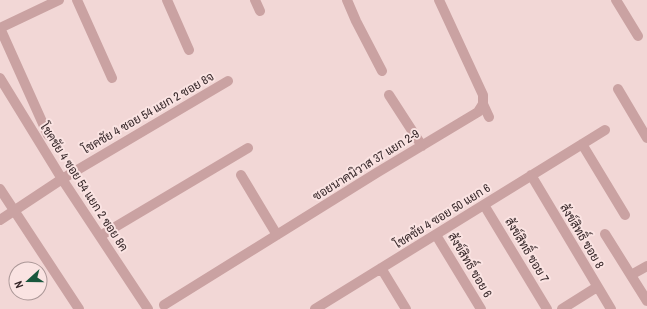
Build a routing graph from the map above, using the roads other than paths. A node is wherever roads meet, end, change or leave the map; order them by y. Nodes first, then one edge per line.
1 (59, 0) edge
2 (77, 0) edge
3 (167, 0) edge
4 (255, 0) edge
5 (347, 0) edge
6 (439, 0) edge
7 (616, 0) edge
8 (260, 11) dead end
9 (0, 28) edge
10 (638, 36) dead end
11 (189, 50) dead end
12 (382, 71) dead end
13 (0, 78) edge
14 (112, 78) dead end
15 (228, 81) dead end
16 (618, 89) dead end
17 (389, 95) dead end
18 (483, 104) junction
19 (490, 117) dead end
20 (606, 130) dead end
21 (48, 135) dead end
22 (647, 138) edge
23 (582, 144) junction
24 (422, 146) junction
25 (248, 148) dead end
26 (241, 175) dead end
27 (531, 175) junction
28 (62, 179) junction
29 (0, 189) edge
30 (484, 205) junction
31 (14, 211) junction
32 (624, 215) dead end
33 (0, 220) edge
34 (605, 234) dead end
35 (277, 235) junction
36 (436, 235) junction
37 (100, 236) junction
38 (647, 266) edge
39 (381, 268) junction
40 (631, 275) junction
41 (597, 287) junction
42 (647, 301) edge
43 (164, 305) dead end
44 (78, 309) edge
45 (148, 309) edge
46 (315, 309) edge
47 (406, 309) edge
48 (481, 309) edge
49 (547, 309) edge
50 (562, 309) edge
51 (611, 309) edge

1 - 9 street
2 - 14 street
3 - 11 street
4 - 8 street
5 - 12 street
6 - 18 street
7 - 10 street
9 - 21 street
13 - 28 street, โชคชัย 4 ซอย 54 แยก 2 ซอย 8ค
15 - 28 street, โชคชัย 4 ซอย 54 แยก 2 ซอย 8จ
16 - 22 street
17 - 24 street
18 - 19 street
18 - 24 street, ซอยนาคนิวาส 37 แยก 2-9
20 - 23 street, โชคชัย 4 ซอย 50 แยก 6
23 - 27 street, โชคชัย 4 ซอย 50 แยก 6
23 - 32 street
24 - 35 street, ซอยนาคนิวาส 37 แยก 2-9
25 - 37 street
26 - 35 street
27 - 30 street, โชคชัย 4 ซอย 50 แยก 6
27 - 41 street, สังข์สิทธิ์ ซอย 8
28 - 31 street, โชคชัย 4 ซอย 54 แยก 2 ซอย 8จ
28 - 37 street, โชคชัย 4 ซอย 54 แยก 2 ซอย 8ค
29 - 31 street
30 - 36 street, โชคชัย 4 ซอย 50 แยก 6
30 - 49 street, สังข์สิทธิ์ ซอย 7
31 - 33 street, โชคชัย 4 ซอย 54 แยก 2 ซอย 8จ
31 - 44 street
34 - 40 street
35 - 43 street, ซอยนาคนิวาส 37 แยก 2-9
36 - 39 street, โชคชัย 4 ซอย 50 แยก 6
36 - 48 street, สังข์สิทธิ์ ซอย 6
37 - 45 street, โชคชัย 4 ซอย 54 แยก 2 ซอย 8ค
38 - 40 street
39 - 46 street, โชคชัย 4 ซอย 50 แยก 6
39 - 47 street
40 - 42 street
41 - 50 street
41 - 51 street, สังข์สิทธิ์ ซอย 8

